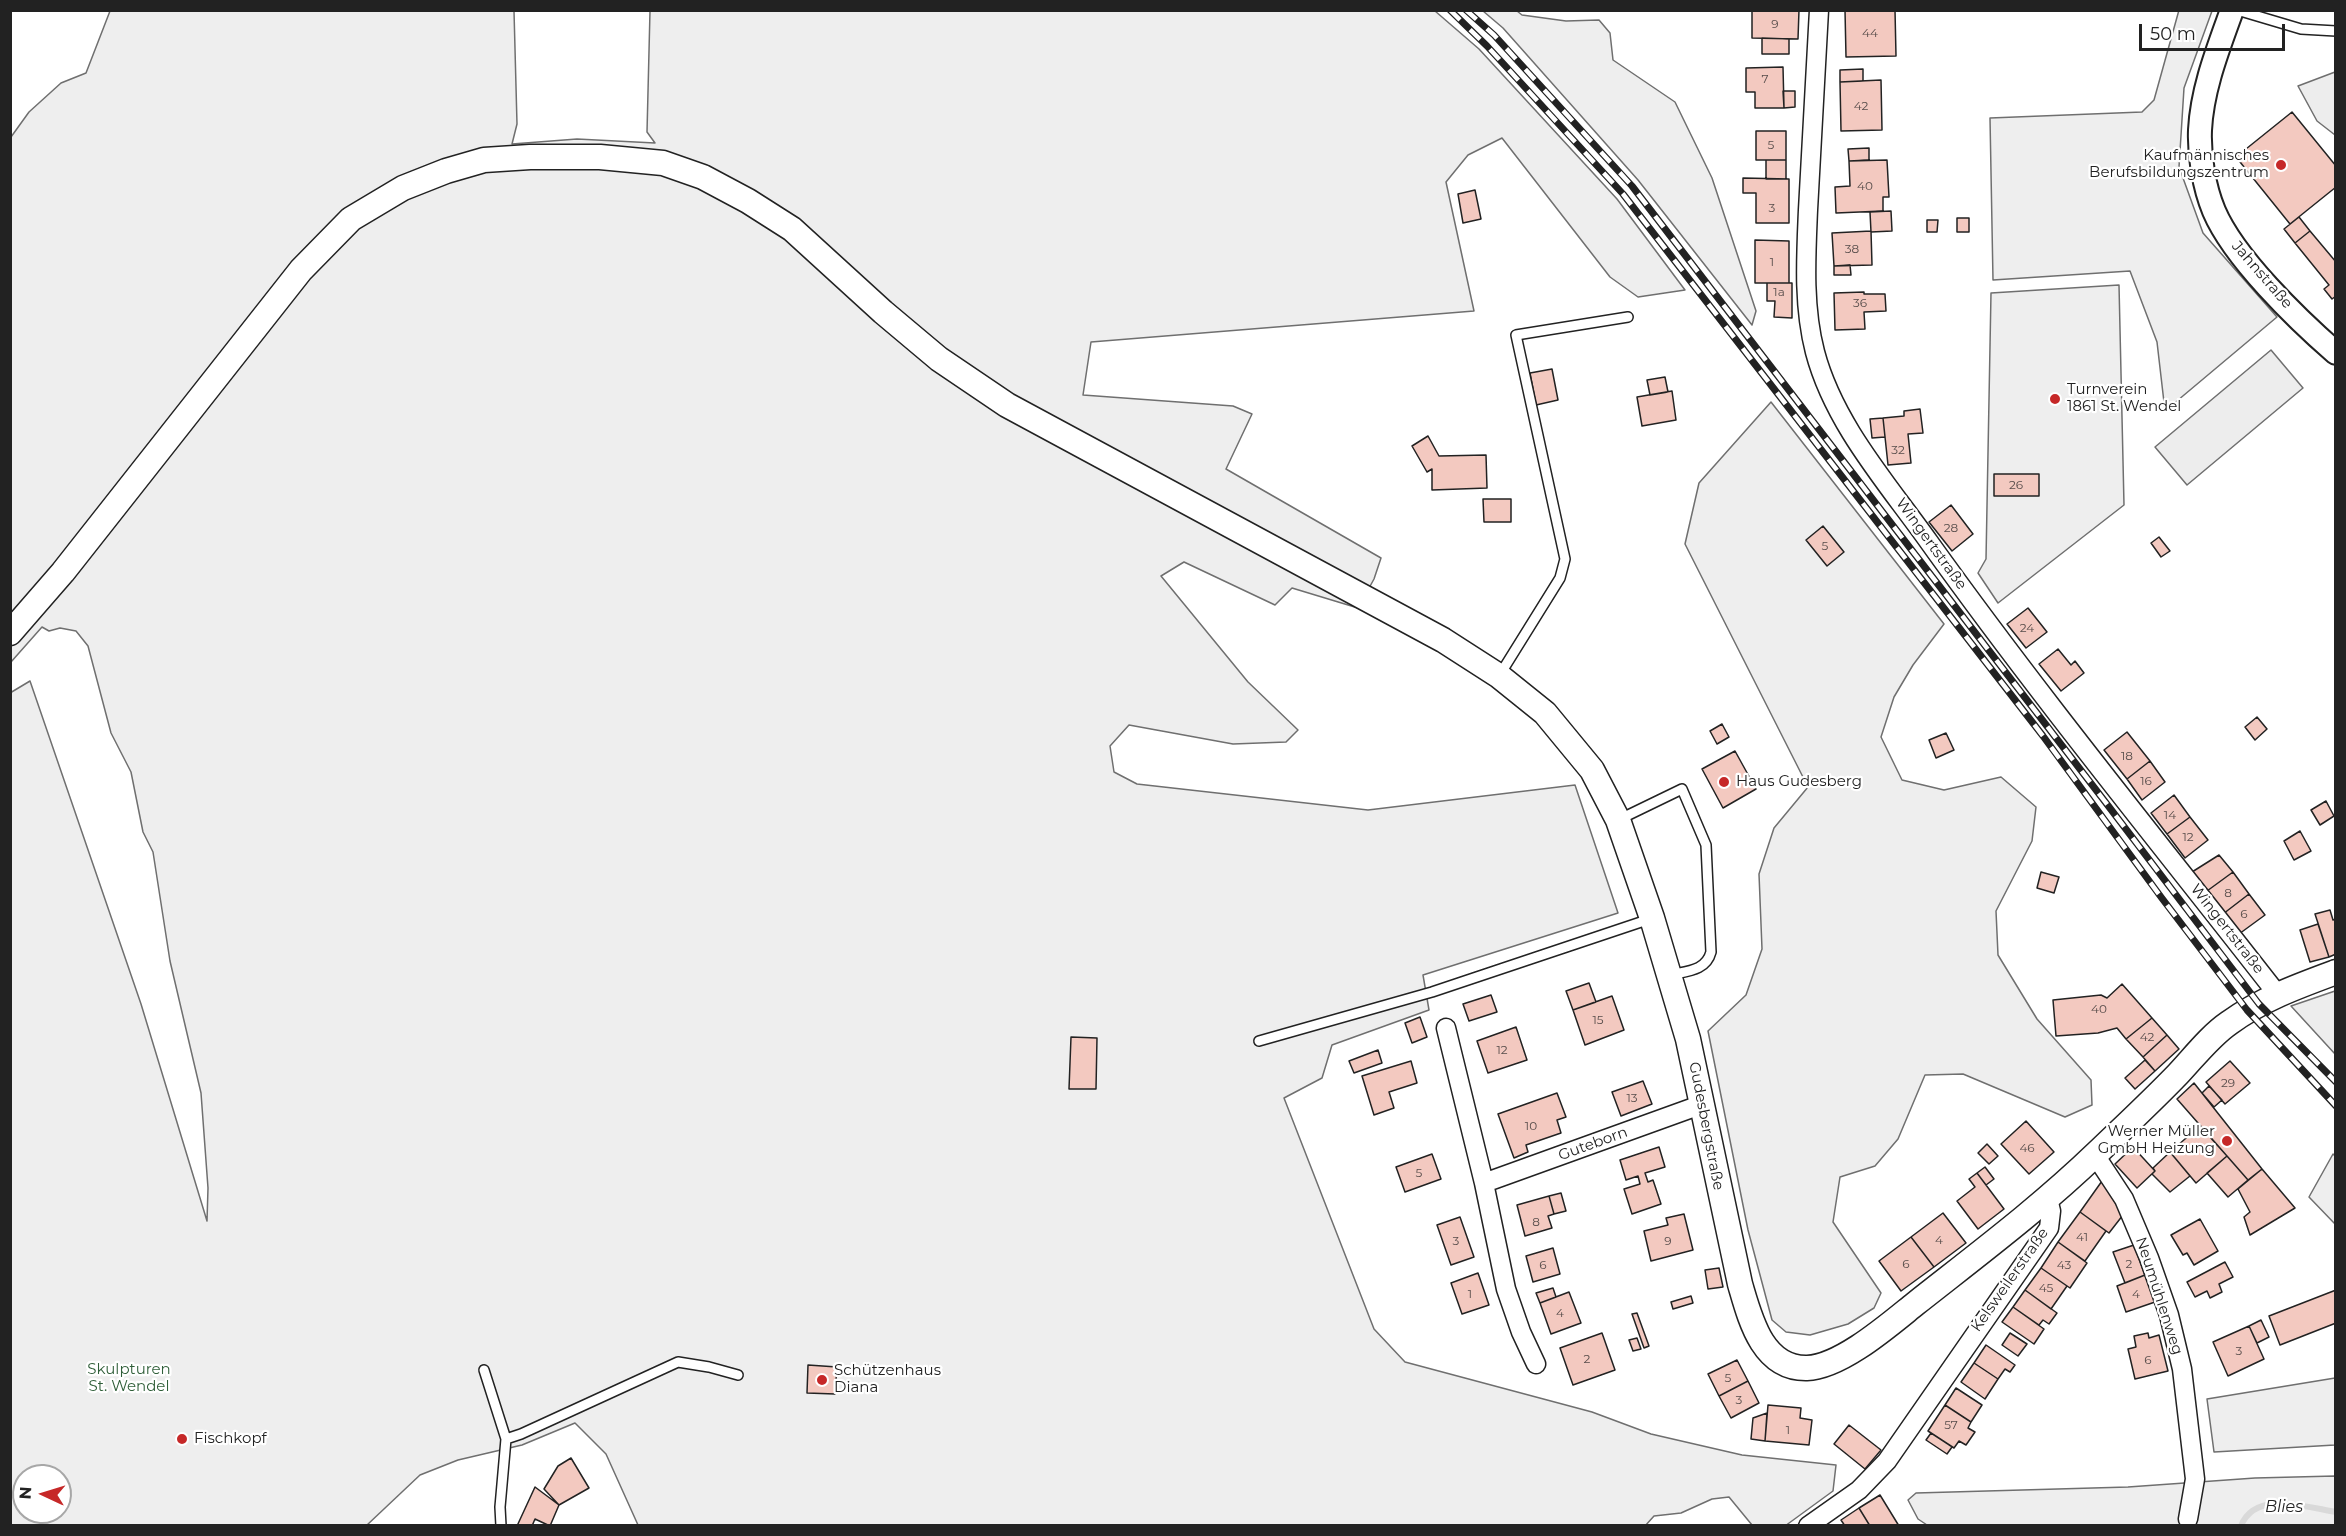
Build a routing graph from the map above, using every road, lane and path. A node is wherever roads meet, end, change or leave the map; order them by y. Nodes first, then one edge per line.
1 (1819, 10) edge
2 (2232, 10) edge
3 (2237, 10) edge
4 (2336, 31) edge
5 (1628, 317) dead end
6 (2336, 353) edge
7 (10, 633) edge
8 (1499, 676) junction
9 (1618, 820) junction
10 (1652, 918) junction
11 (2336, 972) edge
12 (1670, 975) junction
13 (2278, 994) junction
14 (1446, 1028) dead end
15 (1259, 1041) dead end
16 (1703, 1104) junction
17 (2095, 1155) junction
18 (1484, 1183) junction
19 (2048, 1199) junction
20 (1536, 1364) dead end
21 (484, 1370) dead end
22 (738, 1375) dead end
23 (506, 1439) junction
24 (2188, 1519) dead end
25 (501, 1526) edge
26 (1808, 1526) edge

1 - 13 street, Wingertstraße
2 - 6 street, Jahnstraße
3 - 4 lane
5 - 8 lane
7 - 8 main road, Gudesbergstraße
8 - 9 main road, Gudesbergstraße
9 - 10 main road, Gudesbergstraße
9 - 12 lane
10 - 12 main road, Gudesbergstraße
10 - 15 lane
11 - 13 main road
12 - 16 main road, Gudesbergstraße
13 - 17 main road
14 - 18 street
16 - 18 street, Guteborn
16 - 19 main road, Gudesbergstraße
17 - 19 main road
17 - 24 street, Neumühlenweg
18 - 20 street
19 - 26 street, Kelsweilerstraße
21 - 23 lane
22 - 23 lane
23 - 25 lane

